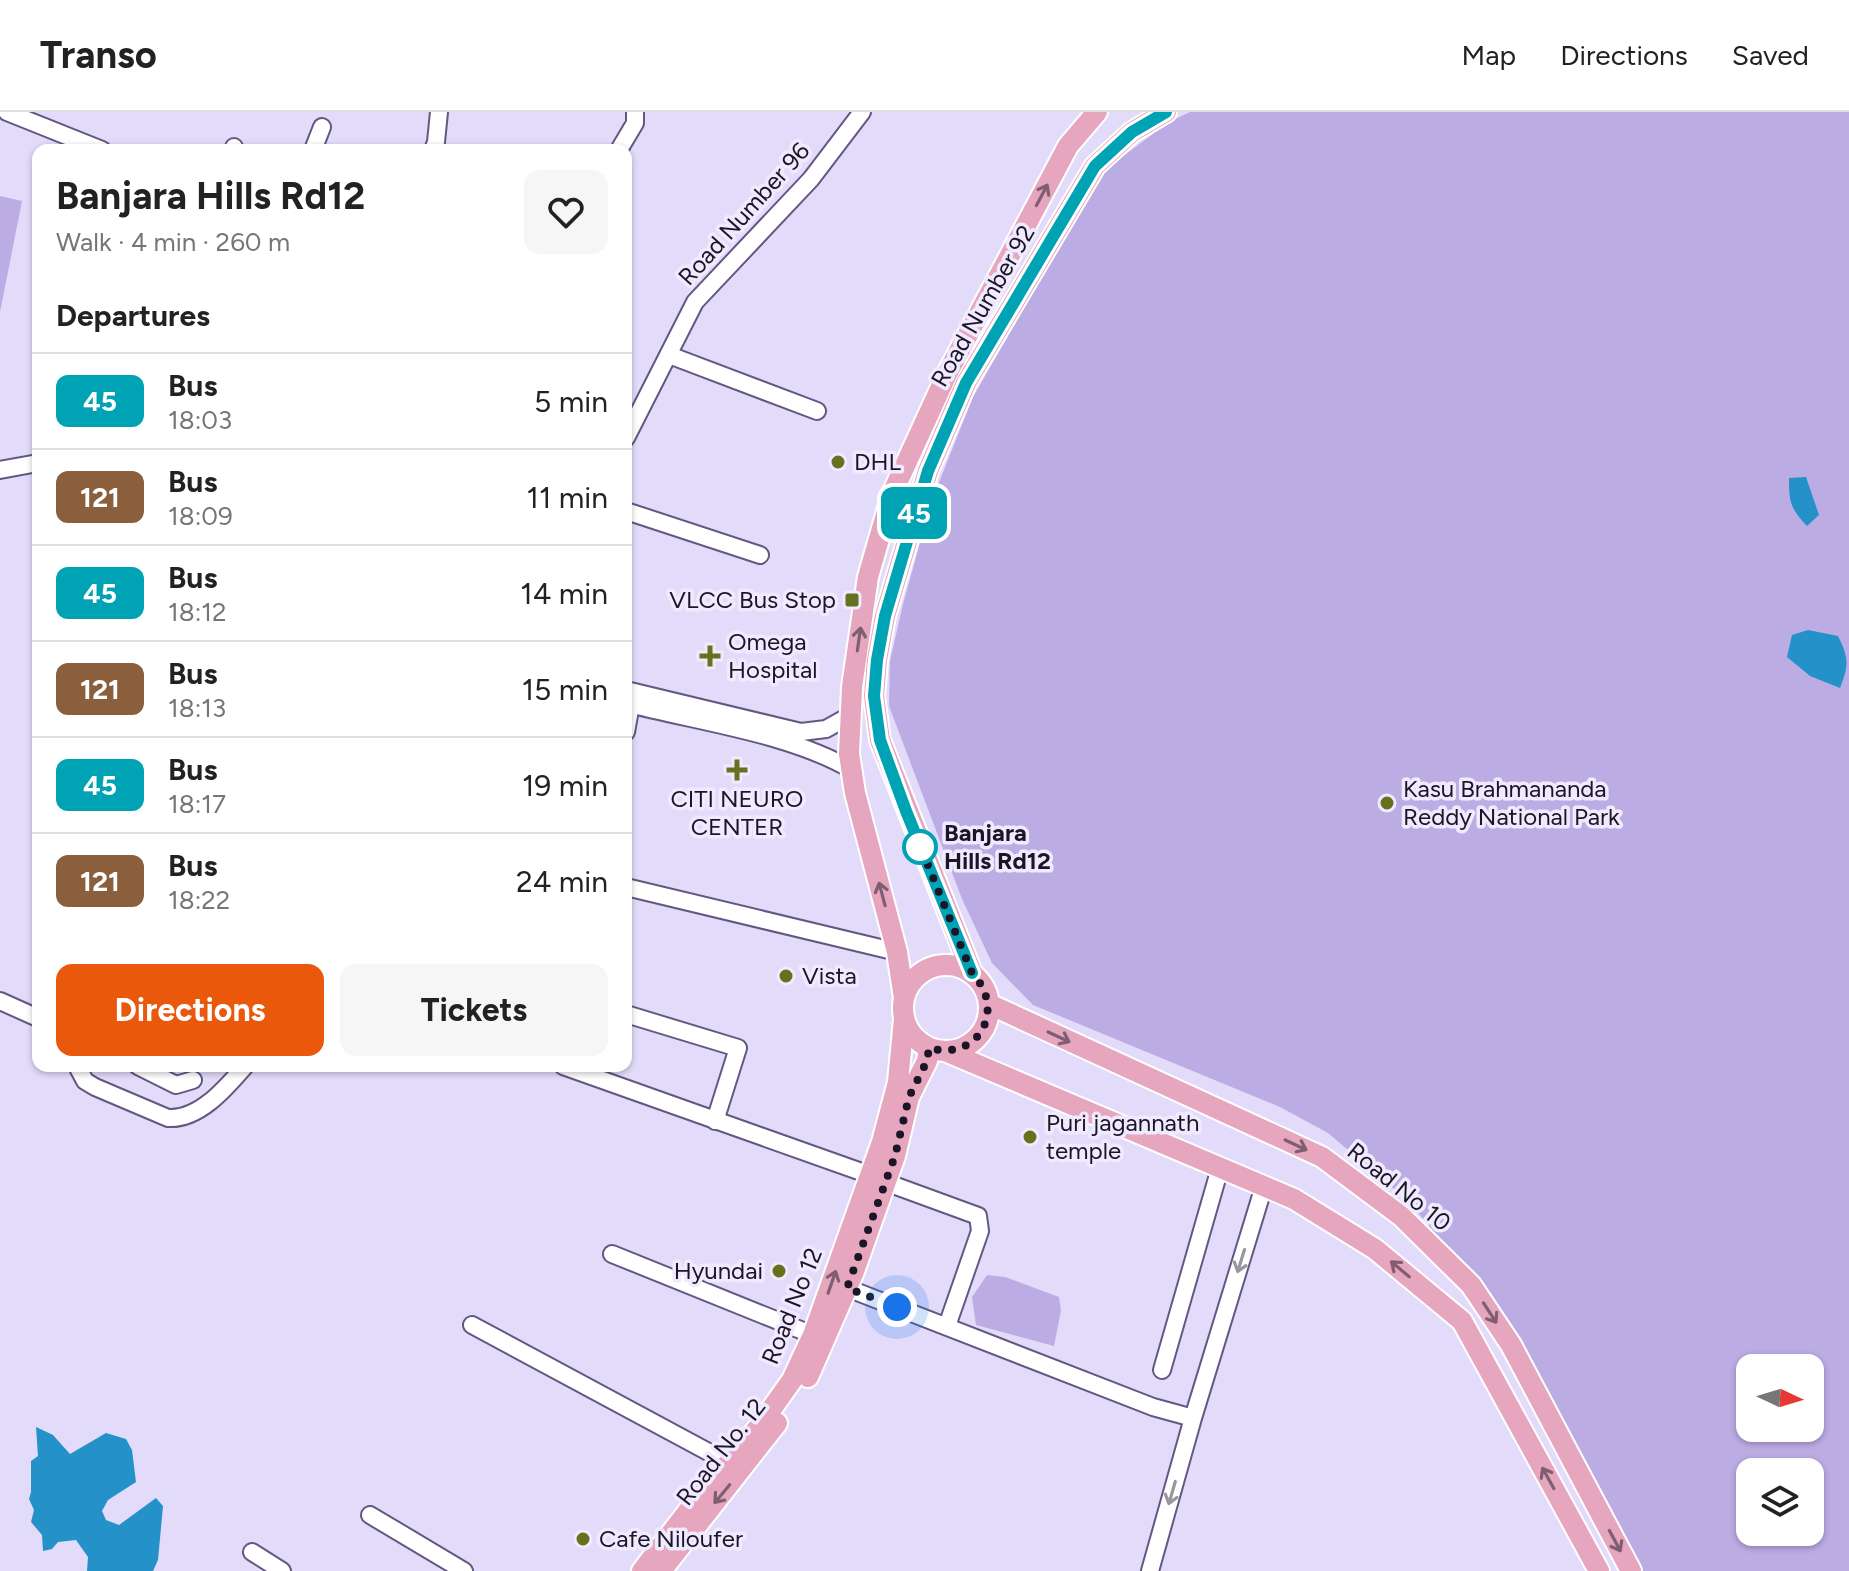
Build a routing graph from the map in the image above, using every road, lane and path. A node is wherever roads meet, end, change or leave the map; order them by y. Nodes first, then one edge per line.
1 (7, 112) edge
2 (439, 112) edge
3 (635, 112) edge
4 (862, 112) edge
5 (1166, 112) edge
6 (1090, 114) edge
7 (322, 127) dead end
8 (87, 144) edge
9 (315, 144) edge
10 (435, 144) edge
11 (623, 144) edge
12 (983, 303) junction
13 (1005, 317) junction
14 (669, 355) junction
15 (817, 411) dead end
16 (632, 426) edge
17 (32, 464) edge
18 (0, 470) edge
19 (632, 513) edge
20 (760, 555) dead end
21 (868, 577) junction
22 (894, 585) junction
23 (632, 700) edge
24 (632, 700) edge
25 (851, 715) junction
26 (852, 770) junction
27 (632, 888) edge
28 (897, 952) junction
29 (972, 973) junction
30 (904, 998) junction
31 (0, 1001) edge
32 (989, 1004) junction
33 (32, 1015) edge
34 (632, 1016) edge
35 (904, 1019) junction
36 (937, 1049) junction
37 (80, 1072) edge
38 (150, 1072) edge
39 (239, 1072) edge
40 (580, 1072) edge
41 (193, 1080) dead end
42 (715, 1121) junction
43 (1220, 1168) junction
44 (878, 1179) junction
45 (1264, 1186) junction
46 (612, 1254) dead end
47 (847, 1288) junction
48 (472, 1325) dead end
49 (947, 1326) junction
50 (813, 1335) junction
51 (1162, 1370) dead end
52 (1193, 1418) junction
53 (727, 1462) junction
54 (370, 1515) dead end
55 (252, 1552) dead end
56 (282, 1571) edge
57 (464, 1571) edge
58 (642, 1571) edge
59 (661, 1571) edge
60 (1150, 1571) edge
61 (1599, 1571) edge
62 (1631, 1571) edge

1 - 8 street
2 - 10 street
3 - 11 street
4 - 14 street, Road Number 96
5 - 13 main road, Road Number 92
12 -> 6 main road, Road Number 92
7 - 9 street
12 - 13 main road
12 - 21 main road, Road Number 92
13 - 22 main road, Road Number 92
14 - 15 street
14 - 16 street, Road Number 96
17 - 18 street
19 - 20 street
21 - 22 main road
25 -> 21 main road, Road Number 92
22 - 29 main road, Road Number 92
23 - 25 street
24 - 26 street
25 - 26 main road, Road Number 92
28 -> 26 main road, Road Number 92
27 - 28 street
28 - 30 main road, Road Number 92
29 - 30 main road
29 - 32 main road
30 - 35 main road
31 - 33 street
32 - 36 main road
32 -> 62 main road, Road No 10
34 - 42 street
35 - 36 main road
35 - 44 main road, Road No 12
36 - 43 main road
36 - 44 main road, Road No. 12
37 - 39 street
38 - 41 street
40 - 42 street
42 - 44 street
43 - 45 main road
43 - 51 street
44 - 47 main road, Road No. 12
44 - 49 street
50 -> 44 main road, Road No 12
45 -> 52 street
61 -> 45 main road
46 - 50 street
47 - 49 street
47 -> 59 main road, Road No. 12
48 - 53 street
49 - 52 street
50 - 53 main road, Road No 12
52 -> 60 street
53 - 58 main road, Road No 12
54 - 57 street
55 - 56 street

